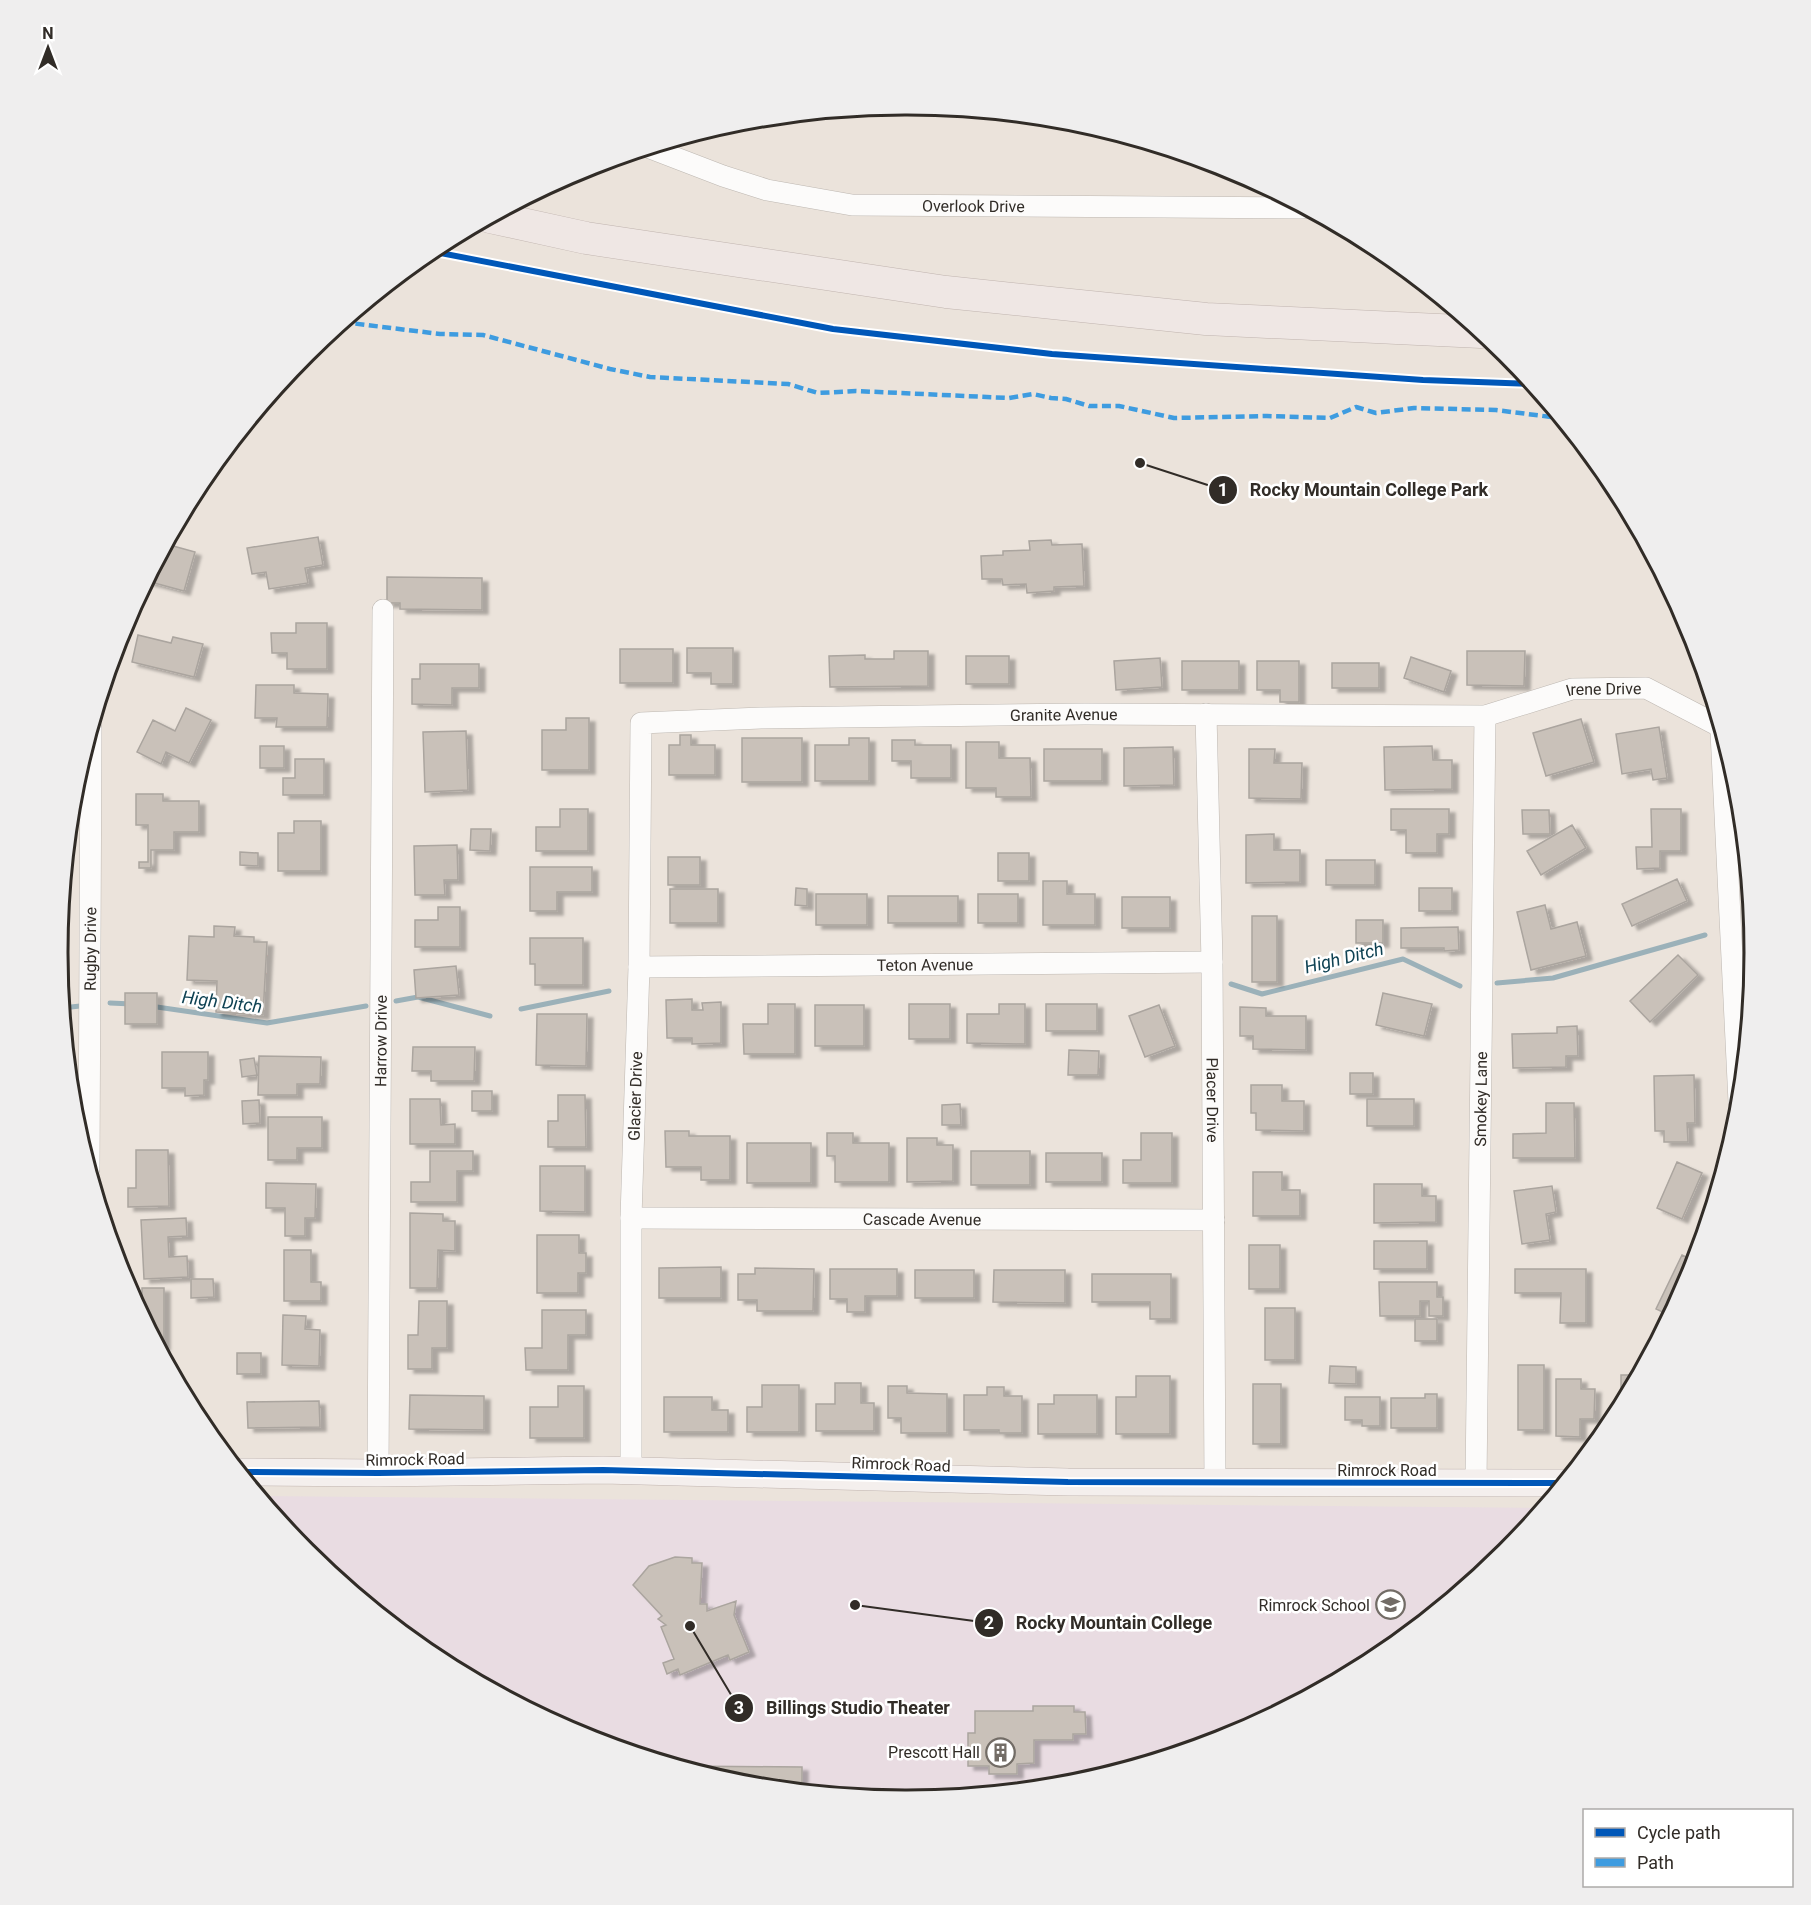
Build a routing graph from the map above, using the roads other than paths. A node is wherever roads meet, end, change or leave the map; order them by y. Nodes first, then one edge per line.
1 (660, 152) edge
2 (1289, 208) edge
3 (501, 219) edge
4 (1468, 331) edge
5 (383, 610) dead end
6 (1206, 714) junction
7 (1485, 716) junction
8 (1711, 722) edge
9 (641, 723) joint
10 (91, 759) edge
11 (1723, 771) edge
12 (1212, 962) junction
13 (639, 967) junction
14 (1737, 1055) edge
15 (89, 1139) edge
16 (630, 1218) junction
17 (1214, 1220) junction
18 (631, 1470) junction
19 (248, 1472) edge
20 (378, 1473) junction
21 (1554, 1483) edge
22 (1215, 1484) junction
23 (1476, 1484) junction

1 - 2 street, Overlook Drive
3 - 4 highway
5 - 20 street, Harrow Drive
6 - 7 street, Granite Avenue
6 - 9 street, Granite Avenue
6 - 12 street, Placer Drive
7 - 8 street, Irene Drive
7 - 23 street, Smokey Lane
9 - 13 street, Glacier Drive
10 - 15 street, Rugby Drive
11 - 14 street
12 - 13 street, Teton Avenue
12 - 17 street, Placer Drive
13 - 16 street, Glacier Drive
16 - 17 street, Cascade Avenue
16 - 18 street, Glacier Drive
17 - 22 street, Placer Drive
18 - 20 main road, Rimrock Road
18 - 22 main road, Rimrock Road
19 - 20 main road, Rimrock Road
21 - 23 main road, Rimrock Road
22 - 23 main road, Rimrock Road

